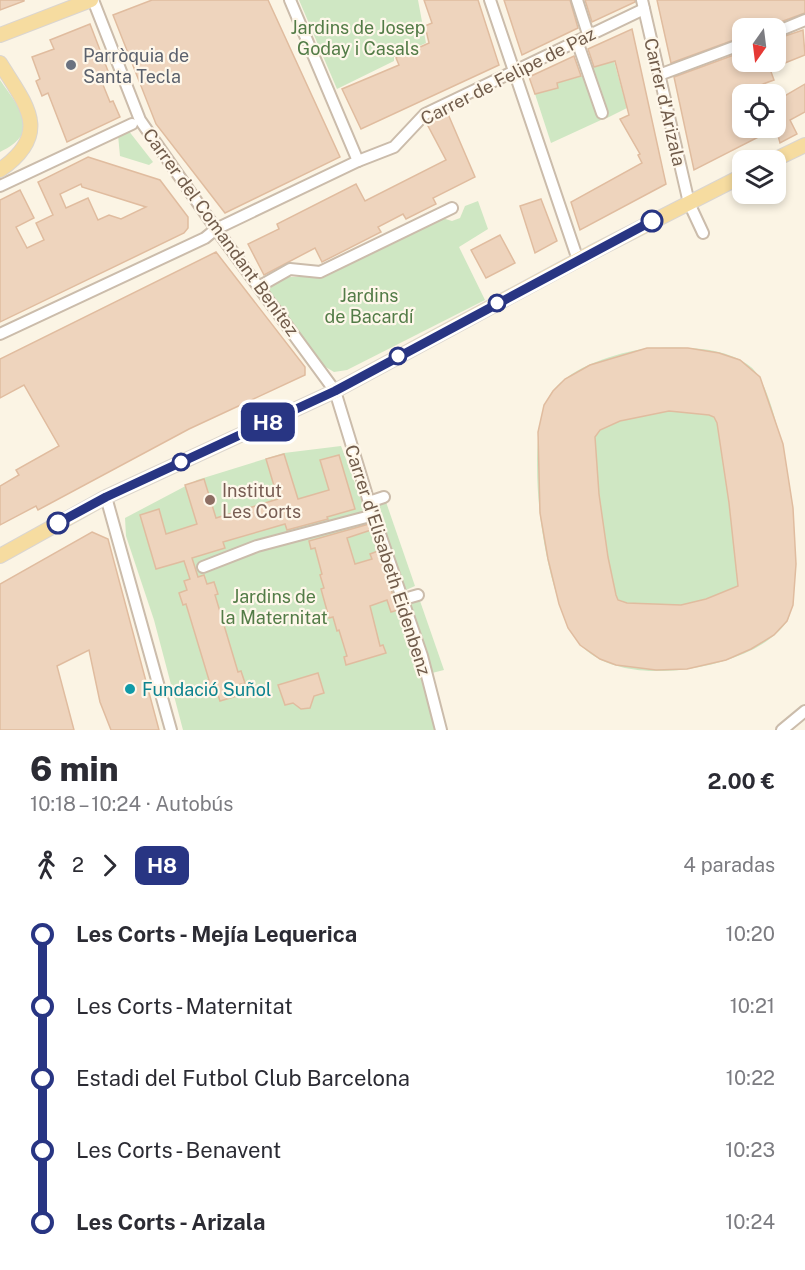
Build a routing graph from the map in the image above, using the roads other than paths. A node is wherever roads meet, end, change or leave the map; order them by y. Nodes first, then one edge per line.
1 (92, 0) edge
2 (290, 0) edge
3 (490, 0) edge
4 (577, 0) edge
5 (643, 5) edge
6 (805, 20) edge
7 (786, 28) edge
8 (588, 34) junction
9 (0, 35) edge
10 (578, 41) junction
11 (732, 48) edge
12 (2, 69) edge
13 (513, 72) junction
14 (659, 75) junction
15 (602, 113) dead end
16 (132, 124) dead end
17 (805, 145) edge
18 (22, 150) junction
19 (786, 154) edge
20 (0, 158) edge
21 (358, 160) junction
22 (0, 170) edge
23 (732, 181) edge
24 (0, 186) edge
25 (689, 203) junction
26 (452, 208) dead end
27 (216, 229) junction
28 (703, 233) dead end
29 (578, 260) junction
30 (260, 286) junction
31 (0, 334) edge
32 (335, 391) junction
33 (106, 497) junction
34 (384, 497) dead end
35 (369, 502) junction
36 (374, 515) junction
37 (0, 556) edge
38 (203, 567) dead end
39 (418, 595) dead end
40 (404, 599) junction
41 (805, 711) edge
42 (171, 730) edge
43 (441, 730) edge
44 (782, 730) edge

1 - 9 main road
1 - 27 street, Carrer del Comandant Benítez
2 - 21 street
3 - 13 street
4 - 8 street
5 - 8 street, Carrer de Felipe de Paz
5 - 14 street, Carrer d'Arizala
6 - 7 street
8 - 10 street, Carrer de Felipe de Paz
10 - 13 street, Carrer de Felipe de Paz
10 - 15 street
11 - 14 street
12 - 18 main road
13 - 21 street, Carrer de Felipe de Paz
13 - 29 street
14 - 25 street, Carrer d'Arizala
16 - 24 street
17 - 19 main road
18 - 20 main road
18 - 22 main road
21 - 27 street, Carrer de Felipe de Paz
23 - 25 main road
25 - 28 street, Carrer d'Arizala
25 - 29 main road
26 - 30 street
27 - 30 street, Carrer del Comandant Benítez
27 - 31 street, Carrer de Felipe de Paz
29 - 32 main road
30 - 32 street, Carrer del Comandant Benítez
32 - 33 main road
32 - 35 street, Carrer d'Elisabeth Eidenbenz
33 - 37 main road
33 - 42 street
34 - 35 street
35 - 36 street, Carrer d'Elisabeth Eidenbenz
36 - 38 street
36 - 40 street, Carrer d'Elisabeth Eidenbenz
39 - 40 street
40 - 43 street, Carrer d'Elisabeth Eidenbenz
41 - 44 street

